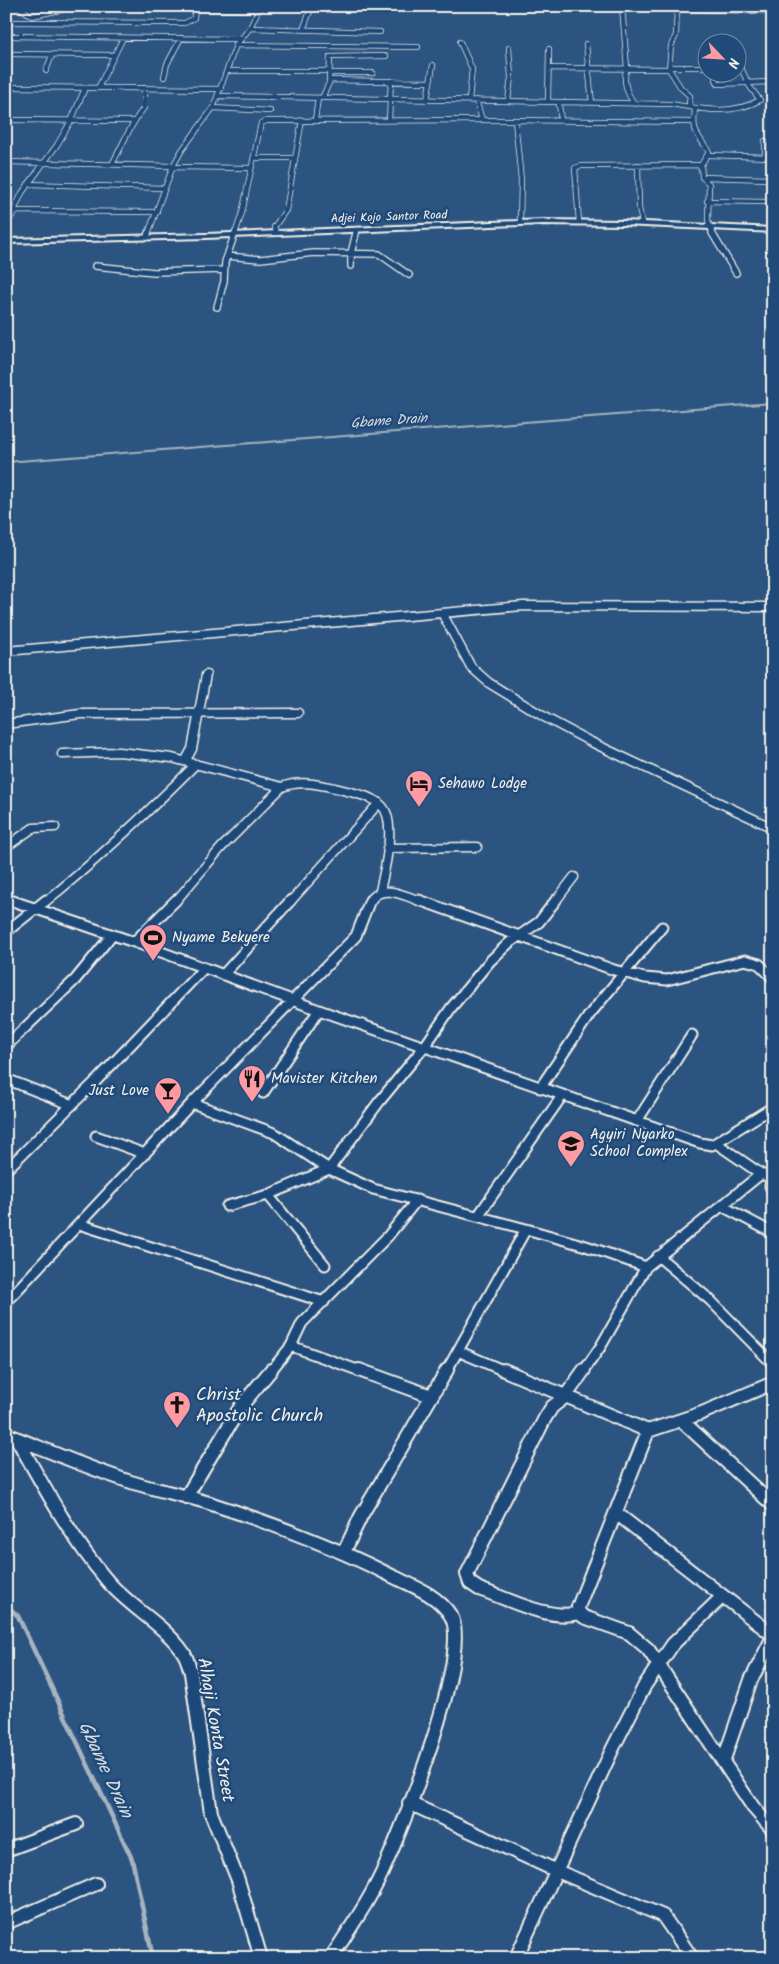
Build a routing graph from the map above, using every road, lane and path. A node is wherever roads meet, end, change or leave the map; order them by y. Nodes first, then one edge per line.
1 (17, 6) edge
2 (79, 6) edge
3 (100, 6) edge
4 (312, 6) edge
5 (622, 6) edge
6 (150, 7) edge
7 (194, 8) edge
8 (259, 8) edge
9 (677, 8) edge
10 (773, 10) edge
11 (32, 16) junction
12 (6, 22) edge
13 (28, 22) junction
14 (143, 24) junction
15 (250, 28) junction
16 (302, 30) junction
17 (380, 32) dead end
18 (6, 36) edge
19 (123, 38) junction
20 (181, 38) junction
21 (240, 40) junction
22 (396, 40) dead end
23 (460, 42) dead end
24 (586, 44) dead end
25 (236, 45) junction
26 (388, 46) junction
27 (396, 46) junction
28 (418, 47) dead end
29 (509, 48) dead end
30 (549, 49) dead end
31 (6, 54) edge
32 (52, 54) junction
33 (114, 55) junction
34 (386, 56) junction
35 (386, 63) dead end
36 (433, 64) dead end
37 (696, 67) edge
38 (550, 68) junction
39 (588, 68) junction
40 (627, 68) junction
41 (669, 68) junction
42 (46, 71) dead end
43 (228, 71) junction
44 (329, 72) junction
45 (373, 73) dead end
46 (746, 76) edge
47 (164, 78) dead end
48 (329, 80) junction
49 (391, 81) junction
50 (430, 82) junction
51 (717, 82) edge
52 (773, 82) edge
53 (749, 84) junction
54 (6, 87) edge
55 (86, 88) junction
56 (98, 88) junction
57 (144, 88) junction
58 (221, 89) junction
59 (219, 96) junction
60 (320, 98) junction
61 (390, 99) junction
62 (428, 100) junction
63 (469, 100) junction
64 (476, 100) junction
65 (508, 101) junction
66 (548, 101) junction
67 (592, 103) junction
68 (558, 104) dead end
69 (635, 104) junction
70 (213, 108) junction
71 (695, 110) junction
72 (270, 111) dead end
73 (6, 120) edge
74 (302, 120) junction
75 (314, 120) junction
76 (389, 120) junction
77 (482, 120) junction
78 (515, 120) junction
79 (71, 121) junction
80 (133, 121) junction
81 (561, 121) junction
82 (693, 122) junction
83 (765, 141) dead end
84 (709, 155) junction
85 (765, 157) junction
86 (773, 157) edge
87 (254, 158) junction
88 (296, 158) junction
89 (6, 162) edge
90 (44, 163) junction
91 (112, 164) junction
92 (638, 165) junction
93 (173, 166) junction
94 (700, 166) junction
95 (251, 168) junction
96 (702, 177) junction
97 (773, 179) edge
98 (28, 184) junction
99 (165, 188) junction
100 (707, 201) junction
101 (773, 202) edge
102 (6, 207) edge
103 (15, 209) junction
104 (157, 212) junction
105 (520, 222) junction
106 (579, 222) junction
107 (642, 223) junction
108 (710, 226) junction
109 (6, 229) edge
110 (356, 230) junction
111 (773, 230) edge
112 (276, 233) junction
113 (234, 235) junction
114 (147, 237) junction
115 (6, 241) edge
116 (351, 253) junction
117 (227, 256) junction
118 (95, 266) dead end
119 (351, 266) dead end
120 (224, 270) junction
121 (736, 273) dead end
122 (409, 275) dead end
123 (217, 307) dead end
124 (773, 607) edge
125 (442, 613) junction
126 (6, 651) edge
127 (206, 675) dead end
128 (199, 712) junction
129 (298, 713) dead end
130 (6, 724) edge
131 (62, 754) dead end
132 (186, 760) junction
133 (196, 764) junction
134 (282, 787) junction
135 (379, 803) junction
136 (770, 825) edge
137 (55, 828) dead end
138 (6, 847) edge
139 (477, 847) dead end
140 (387, 848) junction
141 (574, 877) dead end
142 (380, 891) junction
143 (6, 899) edge
144 (35, 909) junction
145 (662, 927) dead end
146 (6, 932) edge
147 (112, 935) junction
148 (520, 937) junction
149 (134, 942) junction
150 (204, 968) junction
151 (623, 973) junction
152 (223, 975) junction
153 (773, 978) edge
154 (294, 1000) junction
155 (319, 1010) junction
156 (692, 1035) dead end
157 (6, 1046) edge
158 (425, 1046) junction
159 (6, 1079) edge
160 (540, 1088) junction
161 (263, 1093) dead end
162 (562, 1096) junction
163 (192, 1103) junction
164 (72, 1104) junction
165 (773, 1107) edge
166 (637, 1122) junction
167 (96, 1136) dead end
168 (716, 1143) junction
169 (145, 1154) junction
170 (329, 1169) junction
171 (6, 1170) edge
172 (761, 1174) junction
173 (772, 1179) edge
174 (773, 1193) edge
175 (268, 1196) junction
176 (417, 1200) junction
177 (227, 1206) dead end
178 (722, 1206) junction
179 (478, 1216) junction
180 (79, 1224) junction
181 (526, 1229) junction
182 (773, 1233) edge
183 (658, 1256) junction
184 (325, 1265) dead end
185 (646, 1267) junction
186 (6, 1302) edge
187 (324, 1302) junction
188 (292, 1346) junction
189 (458, 1351) junction
190 (773, 1364) edge
191 (773, 1383) edge
192 (431, 1396) junction
193 (565, 1397) junction
194 (681, 1420) junction
195 (648, 1430) junction
196 (12, 1436) edge
197 (186, 1497) junction
198 (773, 1505) edge
199 (616, 1513) junction
200 (344, 1552) junction
201 (722, 1597) junction
202 (579, 1612) junction
203 (773, 1636) edge
204 (659, 1663) junction
205 (723, 1762) junction
206 (409, 1803) junction
207 (76, 1824) dead end
208 (773, 1830) edge
209 (6, 1850) edge
210 (557, 1871) junction
211 (96, 1884) dead end
212 (6, 1923) edge
213 (261, 1958) edge
214 (331, 1958) edge
215 (516, 1958) edge
216 (692, 1958) edge

1 - 11 street
2 - 11 street
3 - 6 street
4 - 16 street
5 - 40 street
6 - 14 street
7 - 8 street
7 - 14 street
8 - 15 street
9 - 10 street
9 - 41 street
11 - 13 street
12 - 13 street
13 - 14 street
15 - 16 street
15 - 21 street
16 - 17 street
18 - 19 street
19 - 20 street
19 - 33 street
20 - 21 street
20 - 47 street
21 - 25 street
22 - 27 street
23 - 63 street
24 - 39 street
25 - 26 street
25 - 43 street
26 - 27 street
26 - 34 street
27 - 28 street
29 - 65 street
30 - 38 street
31 - 32 street
32 - 33 street
32 - 42 street
33 - 56 street
34 - 35 street
34 - 44 street
36 - 50 street
37 - 41 street
38 - 39 street
38 - 66 street
39 - 40 street
39 - 67 street
40 - 41 street
40 - 69 street
41 - 71 street
43 - 44 street
43 - 58 street
44 - 45 street
44 - 48 street
46 - 53 street
48 - 49 street
48 - 60 street
49 - 50 street
49 - 61 street
50 - 62 street
51 - 53 street
52 - 53 street
53 - 71 street
54 - 55 street
55 - 56 street
55 - 79 street
56 - 57 street
57 - 58 street
57 - 80 street
58 - 59 street
59 - 60 street
59 - 70 street
60 - 61 street
60 - 75 street
61 - 62 street
61 - 76 street
62 - 63 street
63 - 64 street
64 - 65 street
64 - 77 street
65 - 66 street
66 - 67 street
67 - 69 street
68 - 81 street
69 - 71 street
70 - 72 street
70 - 93 street
71 - 82 street
73 - 79 street
74 - 75 street
74 - 87 street
74 - 88 street
75 - 76 street
76 - 77 street
77 - 78 street
78 - 81 street
78 - 105 street
79 - 80 street
79 - 90 street
80 - 91 street
81 - 82 street
82 - 84 street
83 - 85 street
84 - 85 street
84 - 94 street
85 - 86 street
87 - 88 street
87 - 95 street
88 - 112 street
89 - 90 street
90 - 91 street
90 - 98 street
91 - 93 street
92 - 94 street
92 - 106 street
92 - 107 street
93 - 95 street
93 - 99 street
94 - 96 street
95 - 113 street
96 - 97 street
96 - 100 street
98 - 99 street
98 - 103 street
99 - 104 street
100 - 101 street
100 - 108 street
102 - 103 street
103 - 104 street
103 - 109 street
104 - 114 street
105 - 106 street, Adjei Kojo Santor Road
105 - 110 street, Adjei Kojo Santor Road
106 - 107 street, Adjei Kojo Santor Road
107 - 108 street, Adjei Kojo Santor Road
108 - 111 street, Adjei Kojo Santor Road
108 - 121 street
110 - 112 street, Adjei Kojo Santor Road
110 - 116 street
112 - 113 street, Adjei Kojo Santor Road
113 - 114 street, Adjei Kojo Santor Road
113 - 117 street
114 - 115 street, Adjei Kojo Santor Road
116 - 117 street
116 - 119 street
116 - 122 street
117 - 120 street
118 - 120 street
120 - 123 street
124 - 125 street
125 - 126 street
125 - 136 street
127 - 128 street
128 - 129 street
128 - 130 street
128 - 132 street
131 - 132 street
132 - 133 street
133 - 134 street
133 - 144 street
134 - 135 street
134 - 149 street
135 - 140 street
135 - 152 street
137 - 138 street
139 - 140 street
140 - 142 street
141 - 148 street
142 - 148 street
142 - 154 street
143 - 144 street
144 - 146 street
144 - 147 street
145 - 151 street
147 - 149 street
147 - 157 street
148 - 151 street
148 - 158 street
149 - 150 street
150 - 152 street
150 - 164 street
151 - 153 street
151 - 160 street
152 - 154 street
154 - 155 street
154 - 163 street
155 - 158 street
155 - 161 street
156 - 166 street
158 - 160 street
158 - 170 street
159 - 164 street
160 - 162 street
162 - 166 street
162 - 179 street
163 - 169 street
163 - 170 street
164 - 171 street
165 - 168 street
166 - 168 street
167 - 169 street
168 - 172 street
169 - 180 street
170 - 175 street
170 - 176 street
172 - 173 street
172 - 178 street
173 - 174 street
175 - 177 street
175 - 184 street
176 - 179 street
176 - 187 street
178 - 182 street
178 - 183 street
179 - 181 street
180 - 186 street
180 - 187 street
181 - 185 street
181 - 189 street
183 - 185 street
183 - 190 street
185 - 193 street
187 - 188 street
188 - 192 street
188 - 197 street
189 - 192 street
189 - 193 street
191 - 194 street
192 - 200 street
193 - 195 street
193 - 202 street
194 - 195 street
194 - 198 street
195 - 199 street
196 - 197 street
196 - 213 street, Alhaji Konta Street
197 - 200 street
199 - 201 street
199 - 202 street
200 - 206 street
201 - 203 street
201 - 204 street
202 - 204 street
203 - 205 street
204 - 205 street
204 - 210 street
205 - 208 street
206 - 210 street
206 - 214 street
207 - 209 street
210 - 215 street
210 - 216 street
211 - 212 street

